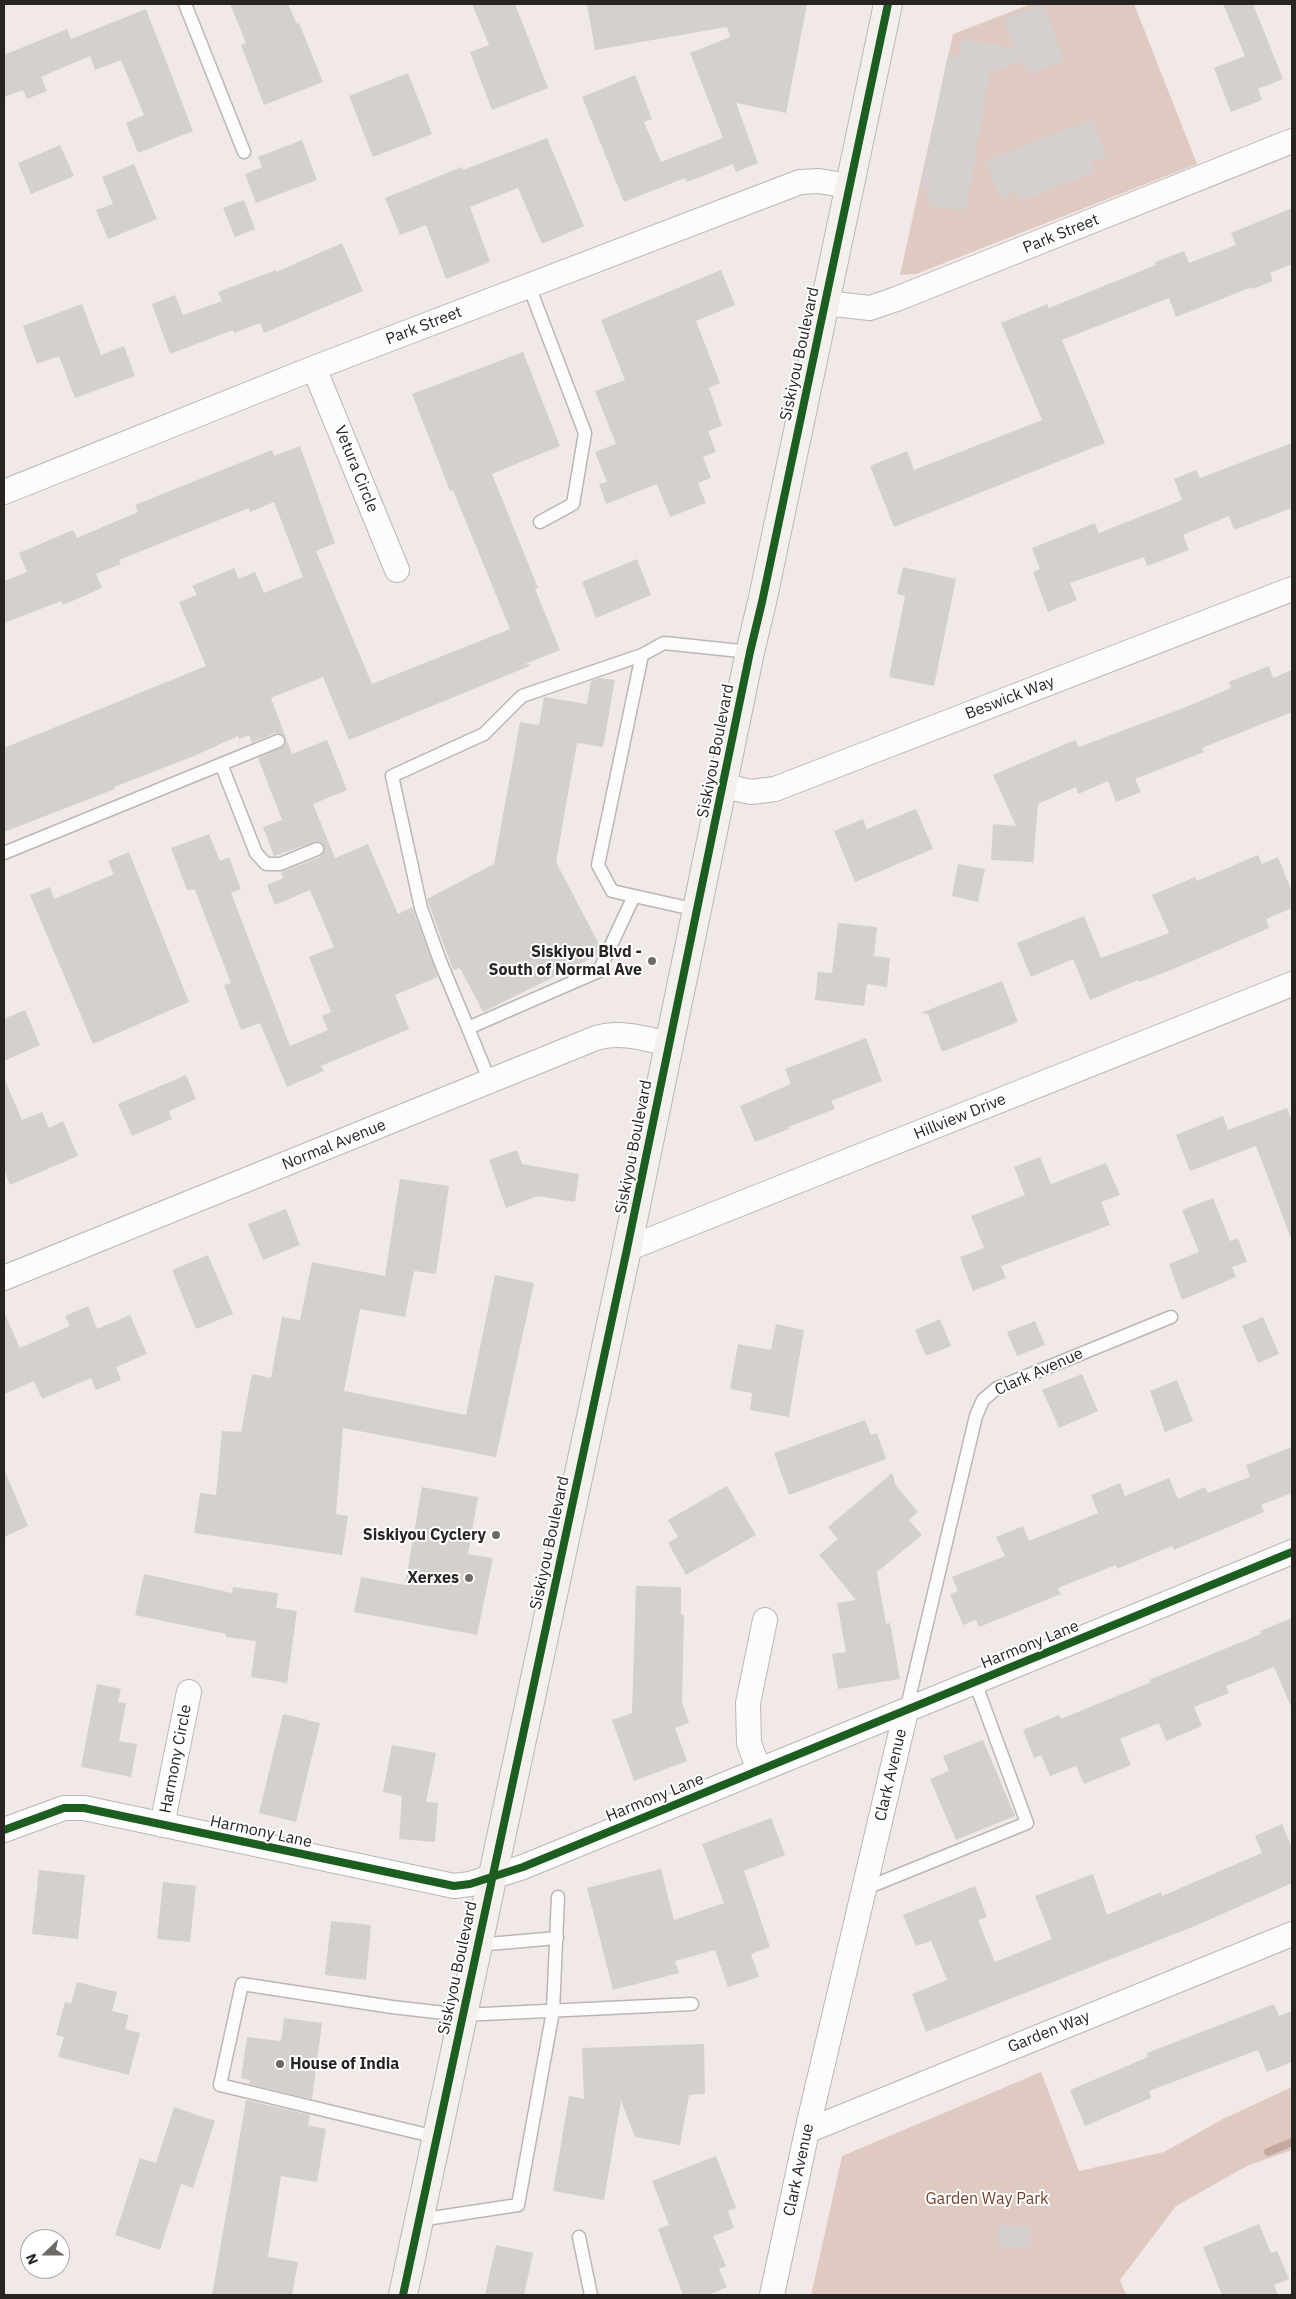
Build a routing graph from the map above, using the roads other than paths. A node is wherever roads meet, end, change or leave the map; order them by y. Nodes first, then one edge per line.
1 (185, 4) edge
2 (888, 4) edge
3 (1292, 141) edge
4 (244, 152) dead end
5 (849, 186) junction
6 (529, 286) junction
7 (825, 302) junction
8 (314, 368) junction
9 (4, 492) edge
10 (540, 522) dead end
11 (397, 570) dead end
12 (1292, 589) edge
13 (750, 652) junction
14 (642, 656) junction
15 (278, 741) dead end
16 (221, 764) junction
17 (724, 786) junction
18 (317, 849) dead end
19 (4, 853) edge
20 (634, 896) junction
21 (697, 910) junction
22 (1292, 984) edge
23 (468, 1028) junction
24 (669, 1044) junction
25 (490, 1082) junction
26 (627, 1249) junction
27 (4, 1278) edge
28 (1171, 1316) dead end
29 (1292, 1552) edge
30 (765, 1620) dead end
31 (975, 1682) junction
32 (189, 1692) dead end
33 (906, 1710) junction
34 (759, 1770) junction
35 (162, 1825) junction
36 (4, 1830) edge
37 (492, 1877) junction
38 (864, 1889) junction
39 (558, 1897) dead end
40 (1292, 1934) edge
41 (557, 1938) junction
42 (477, 1945) junction
43 (692, 2004) dead end
44 (552, 2010) junction
45 (462, 2015) junction
46 (807, 2131) junction
47 (436, 2137) junction
48 (419, 2220) junction
49 (579, 2238) dead end
50 (405, 2295) edge
51 (591, 2295) edge
52 (772, 2295) edge

1 - 4 lane
2 - 5 main road, Siskiyou Boulevard
3 - 7 street, Park Street
5 - 6 street, Park Street
5 - 7 main road, Siskiyou Boulevard
6 - 8 street, Park Street
6 - 10 lane
7 - 13 main road, Siskiyou Boulevard
8 - 9 street, Park Street
8 - 11 street, Vetura Circle
12 - 17 street, Beswick Way
13 - 14 lane
13 - 17 main road, Siskiyou Boulevard
14 - 20 lane
14 - 23 lane
15 - 16 lane
16 - 18 lane
16 - 19 lane
17 - 21 main road, Siskiyou Boulevard
20 - 21 lane
20 - 23 lane
21 - 24 main road, Siskiyou Boulevard
22 - 26 street, Hillview Drive
23 - 25 lane
24 - 25 street, Normal Avenue
24 - 26 main road, Siskiyou Boulevard
25 - 27 street, Normal Avenue
26 - 37 main road, Siskiyou Boulevard
28 - 33 lane, Clark Avenue
29 - 31 street, Harmony Lane
30 - 34 street
31 - 33 street, Harmony Lane
31 - 38 lane
32 - 35 street, Harmony Circle
33 - 34 street, Harmony Lane
33 - 38 street, Clark Avenue
34 - 37 street, Harmony Lane
35 - 36 street, Harmony Lane
35 - 37 street, Harmony Lane
37 - 42 main road, Siskiyou Boulevard
38 - 46 street, Clark Avenue
39 - 41 lane
40 - 46 street, Garden Way
41 - 42 lane
41 - 44 lane
42 - 45 main road, Siskiyou Boulevard
43 - 44 lane
44 - 45 lane
44 - 48 lane
45 - 47 main road, Siskiyou Boulevard
45 - 47 lane
46 - 52 street, Clark Avenue
47 - 48 main road, Siskiyou Boulevard
48 - 50 main road, Siskiyou Boulevard
49 - 51 lane

